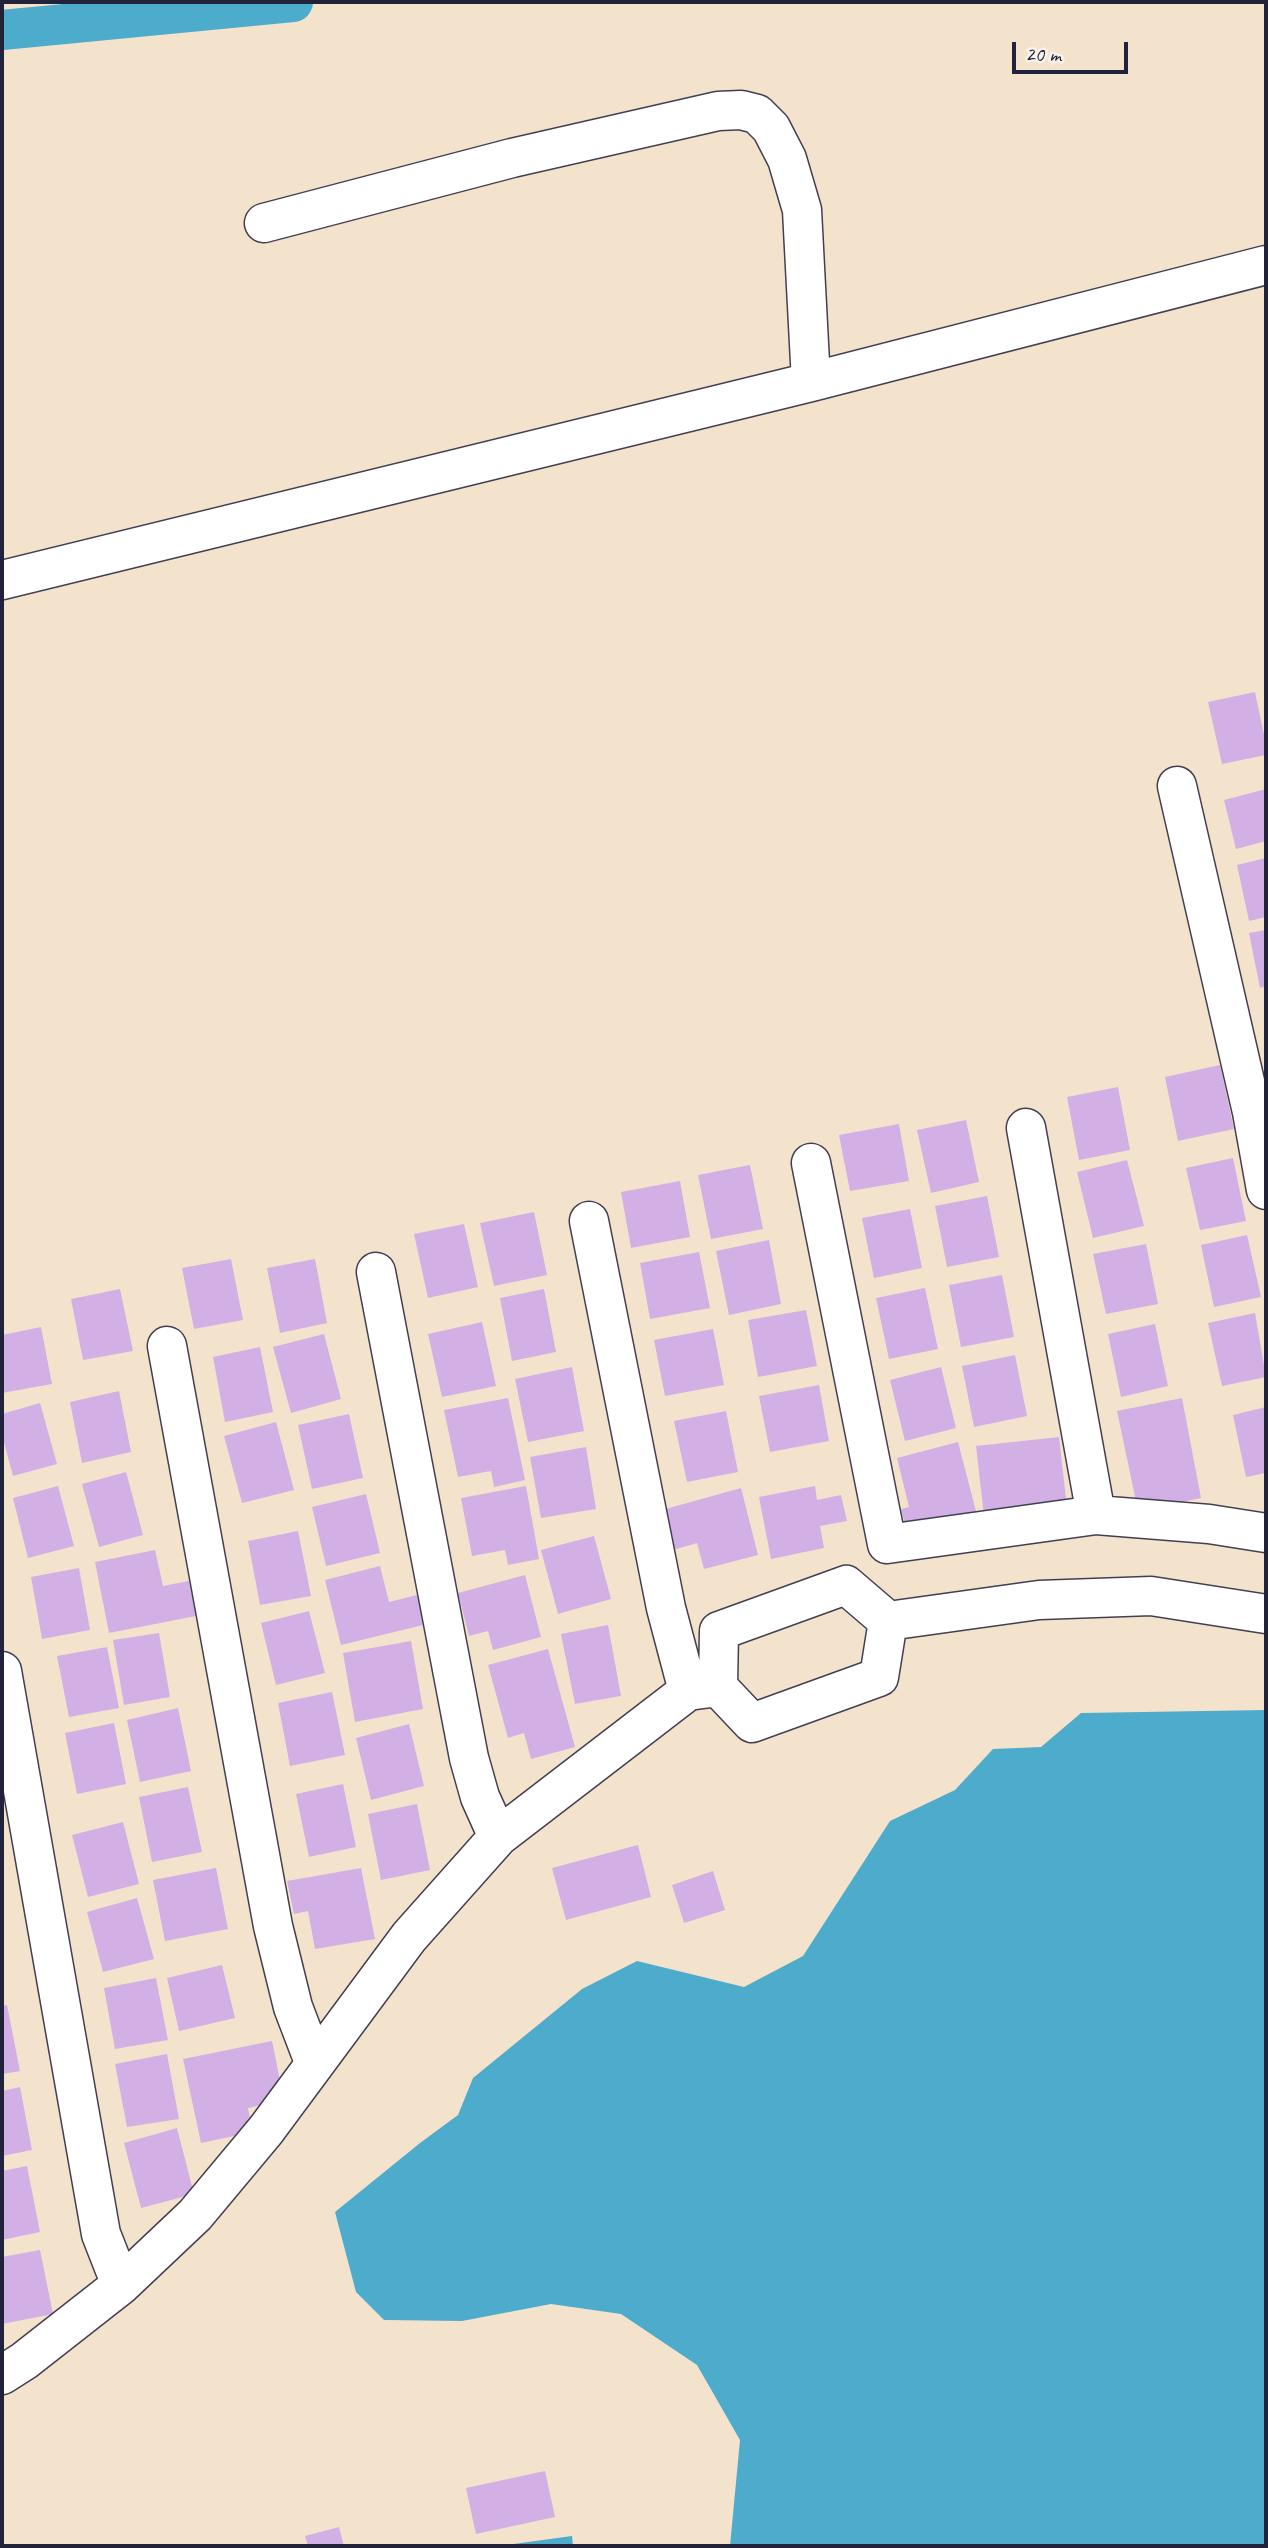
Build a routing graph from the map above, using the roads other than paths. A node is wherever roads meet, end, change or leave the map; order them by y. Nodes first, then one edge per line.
1 (264, 223) dead end
2 (1266, 265) edge
3 (811, 382) junction
4 (2, 580) edge
5 (1177, 786) dead end
6 (1026, 1128) dead end
7 (811, 1163) dead end
8 (1266, 1190) edge
9 (589, 1221) dead end
10 (376, 1272) dead end
11 (167, 1346) dead end
12 (1096, 1515) junction
13 (1266, 1533) edge
14 (1266, 1614) edge
15 (888, 1621) junction
16 (2, 1671) edge
17 (703, 1689) junction
18 (498, 1837) junction
19 (314, 2062) junction
20 (121, 2285) junction
21 (2, 2375) edge

1 - 3 street
2 - 3 street
3 - 4 street
5 - 8 street
6 - 12 street
7 - 12 street
9 - 17 street
10 - 18 street
11 - 19 street
12 - 13 street
14 - 15 street
15 - 17 street
15 - 17 street
16 - 20 street
17 - 18 street
18 - 19 street
19 - 20 street
20 - 21 street

